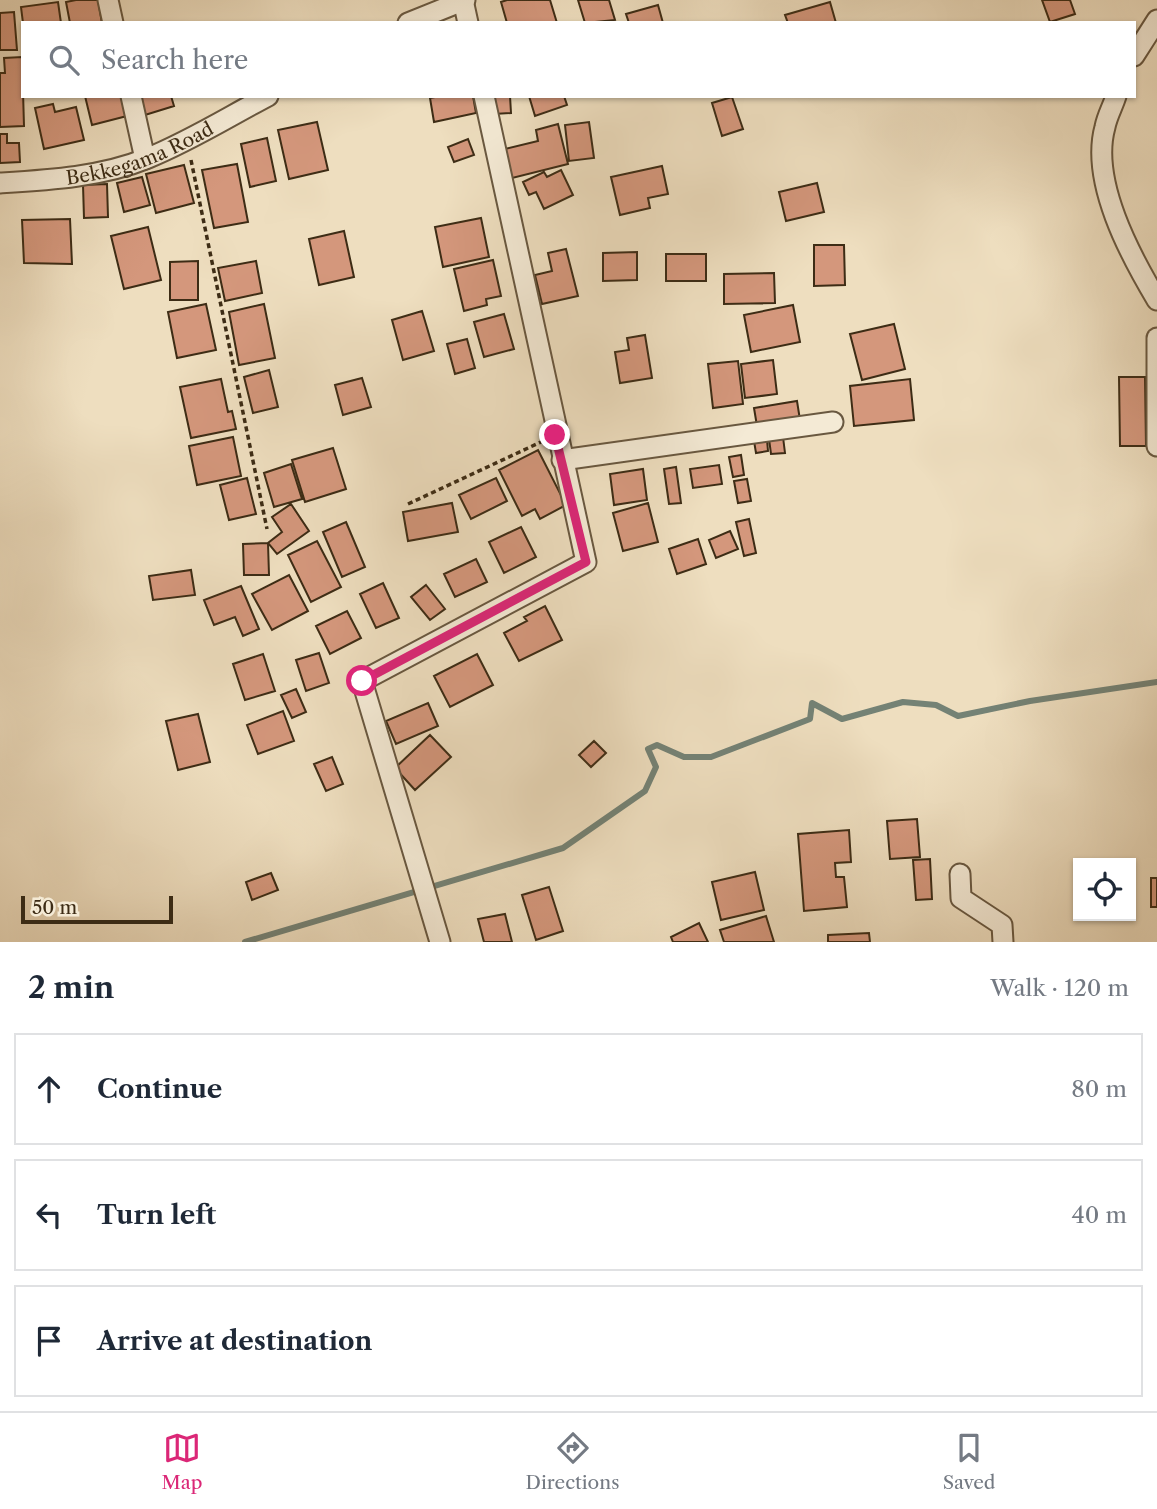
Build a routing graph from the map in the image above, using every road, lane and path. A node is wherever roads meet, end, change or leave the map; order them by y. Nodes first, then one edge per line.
1 (108, 0) edge
2 (464, 0) edge
3 (1157, 20) edge
4 (113, 21) edge
5 (413, 21) edge
6 (468, 21) edge
7 (1136, 53) edge
8 (131, 98) edge
9 (264, 98) edge
10 (484, 98) edge
11 (1115, 98) edge
12 (187, 141) junction
13 (145, 159) junction
14 (0, 183) edge
15 (1157, 300) edge
16 (1157, 338) edge
17 (832, 422) dead end
18 (555, 435) junction
19 (1157, 446) edge
20 (562, 460) junction
21 (408, 504) dead end
22 (267, 529) dead end
23 (960, 874) dead end
24 (440, 942) edge
25 (1003, 942) edge

1 - 4 street
2 - 5 street
2 - 6 street
3 - 7 street
8 - 13 street
9 - 12 street, Bekkegama Road
10 - 18 street
11 - 15 street
12 - 13 street, Bekkegama Road
12 - 22 path
13 - 14 street, Bekkegama Road
16 - 19 street
17 - 20 street
18 - 20 street
18 - 21 path
20 - 24 street
23 - 25 street

